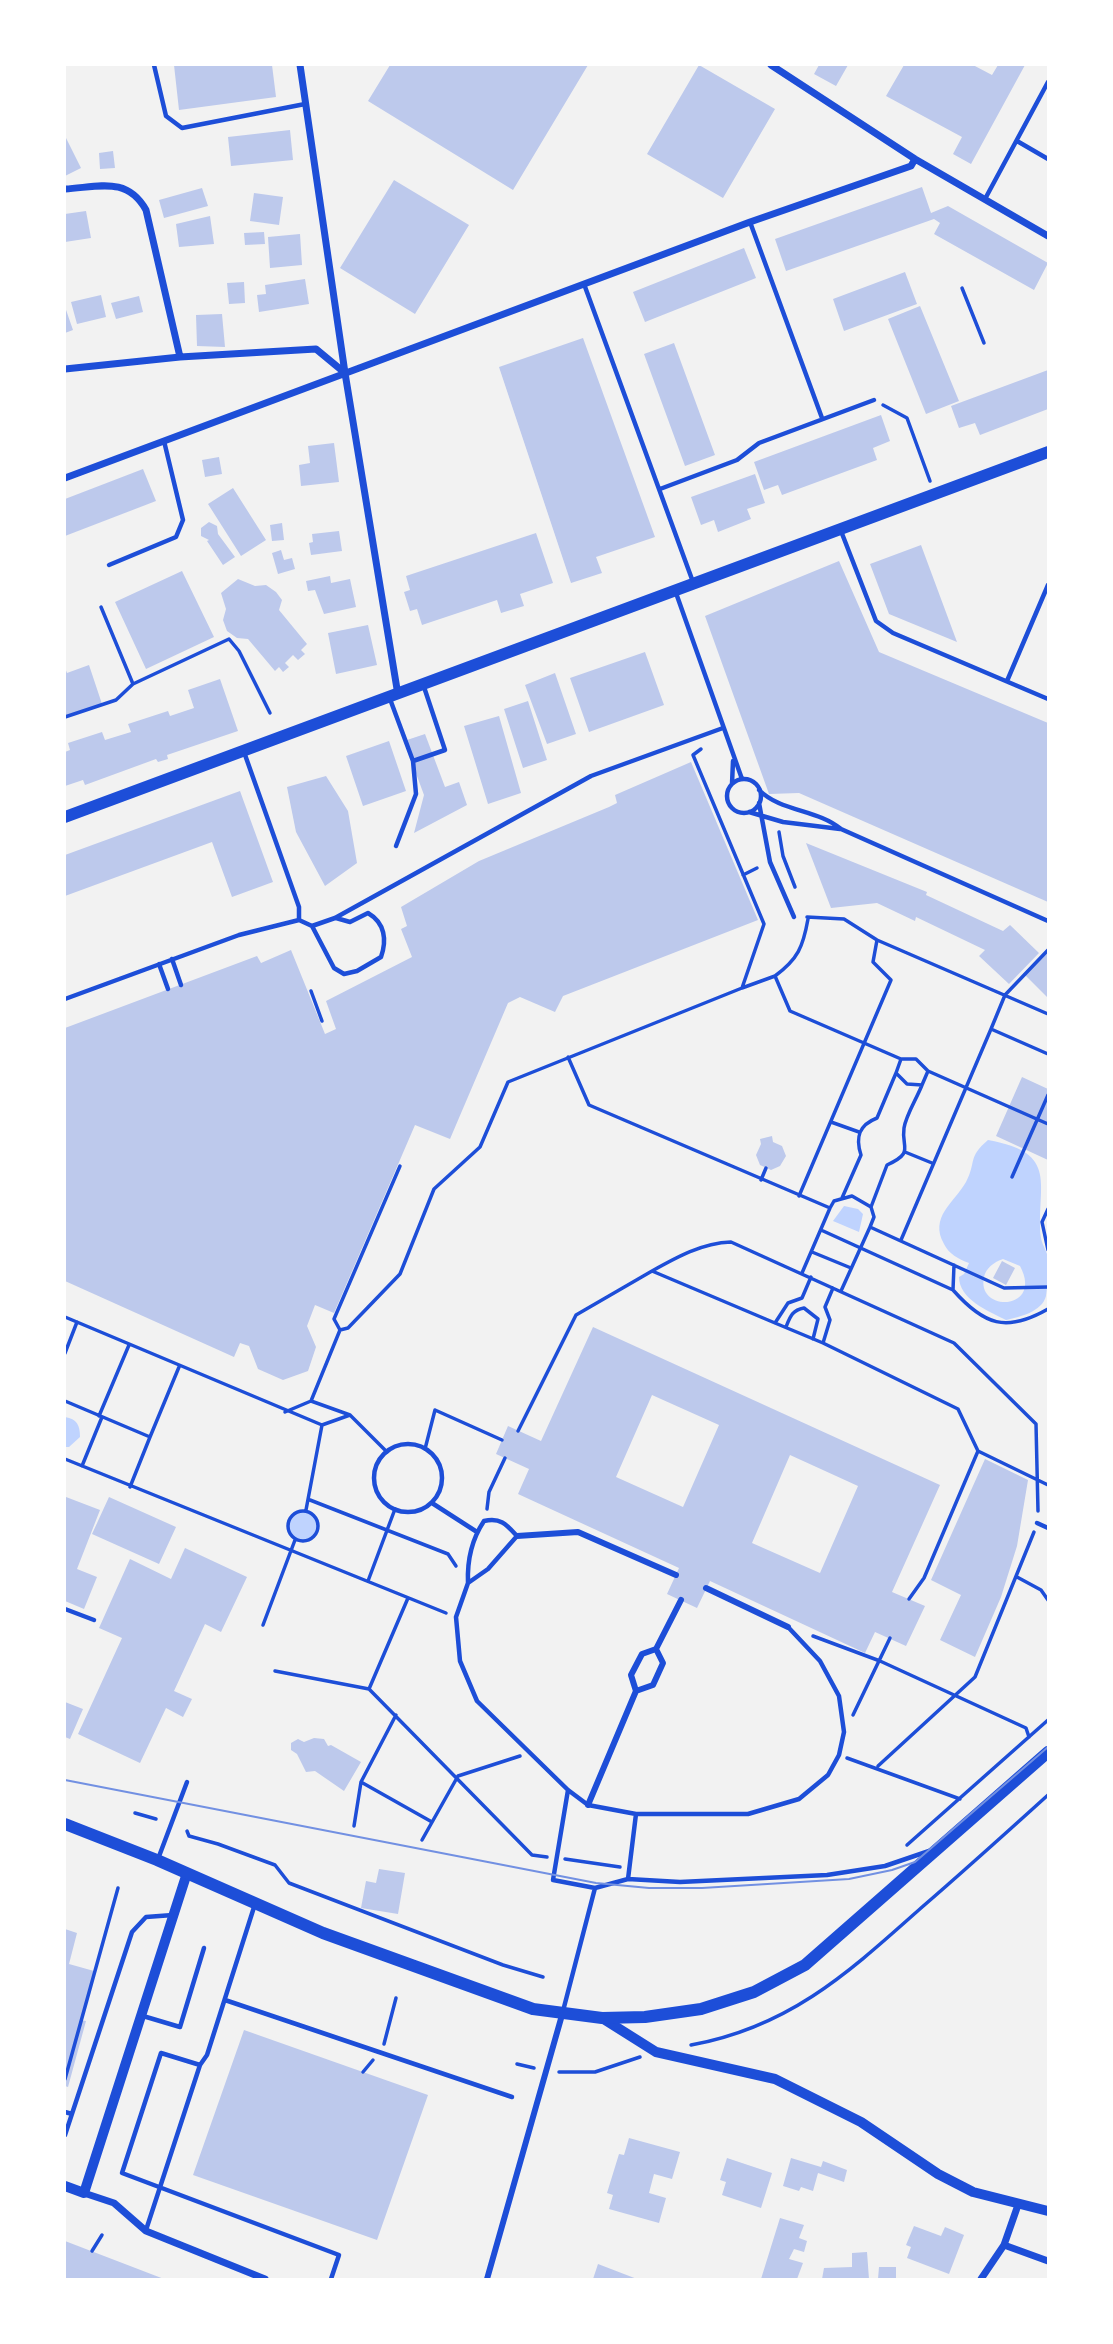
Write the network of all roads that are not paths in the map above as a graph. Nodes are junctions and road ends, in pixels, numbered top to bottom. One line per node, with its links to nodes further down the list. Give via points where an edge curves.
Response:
1 (154, 65): 5 (lane, via 166,116 182,128)
2 (300, 65): 5 (street)
3 (771, 65): 7 (street)
4 (1048, 82): 6 (lane)
5 (306, 103): 16 (street)
6 (1017, 141): 8 (lane); 10 (lane)
7 (915, 159): 10 (street); 11 (street, via 911,166)
8 (1048, 159)
9 (65, 190): 14 (street, via 120,186 137,193 146,210)
10 (985, 199): 12 (street)
11 (750, 222): 13 (street); 18 (lane)
12 (1048, 236)
13 (584, 284): 16 (street); 22 (lane)
14 (180, 357): 15 (street); 16 (street, via 316,349)
15 (65, 369)
16 (345, 373): 19 (street); 30 (street)
17 (874, 400): 18 (lane)
18 (822, 418): 22 (lane, via 759,443 737,460)
19 (164, 440): 21 (street); 24 (lane, via 183,520 176,537)
20 (1048, 452): 23 (main road)
21 (65, 478)
22 (660, 489): 26 (lane)
23 (841, 531): 26 (main road); 28 (lane, via 876,621 893,633)
24 (109, 565)
25 (1048, 585): 28 (lane)
26 (695, 586): 27 (main road)
27 (676, 593): 29 (main road); 32 (lane)
28 (1007, 681): 31 (lane)
29 (424, 686): 30 (main road); 35 (lane, via 444,750)
30 (394, 697): 33 (main road); 35 (lane)
31 (1048, 699)
32 (723, 728): 34 (lane); 46 (lane, via 591,776)
33 (244, 751): 42 (main road); 47 (lane, via 299,907)
34 (733, 757): 36 (lane); 37 (lane)
35 (413, 761): 44 (lane, via 416,794)
36 (742, 779): 37 (lane); 38 (lane)
37 (732, 784): 40 (lane, via 727,793 729,804)
38 (759, 790): 39 (lane); 43 (lane, via 770,800 831,820)
39 (759, 803): 40 (lane); 41 (lane)
40 (748, 812): 41 (lane)
41 (761, 815): 43 (lane, via 809,827); 45 (lane, via 770,862)
42 (65, 817)
43 (841, 829): 48 (lane)
44 (396, 846)
45 (794, 917)
46 (335, 918): 49 (lane); 49 (lane, via 350,922 368,913 376,918 385,944 381,957 344,974 334,968)
47 (299, 920): 49 (lane); 50 (lane)
48 (1048, 921)
49 (312, 926)
50 (172, 959): 51 (lane); 52 (lane)
51 (159, 964): 53 (lane); 54 (lane)
52 (181, 985)
53 (168, 989)
54 (65, 999)
55 (432, 1503): 55 (lane, via 442,1473 432,1455 405,1444 387,1452 374,1480 382,1500 395,1509 418,1511); 58 (lane)
56 (1037, 1523): 57 (lane)
57 (1048, 1528)
58 (477, 1532): 59 (lane, via 494,1518); 61 (lane, via 467,1564)
59 (517, 1536): 60 (street, via 578,1532); 61 (lane, via 488,1569)
60 (676, 1575)
61 (468, 1583): 71 (lane, via 456,1617 460,1661 477,1701)
62 (706, 1588): 66 (street)
63 (681, 1600): 67 (street)
64 (65, 1609): 65 (lane)
65 (94, 1620)
66 (788, 1627): 73 (lane, via 820,1661 839,1696 844,1732 828,1775 799,1799 748,1814)
67 (656, 1649): 68 (street, via 642,1654 631,1675); 68 (street, via 663,1663 653,1685)
68 (636, 1691): 72 (street)
69 (1048, 1752): 75 (main road)
70 (187, 1782): 76 (lane)
71 (568, 1790): 72 (lane); 79 (lane, via 554,1880)
72 (588, 1805): 73 (lane)
73 (636, 1814): 78 (lane)
74 (65, 1824): 76 (main road)
75 (944, 1845): 78 (lane, via 855,1872 680,1882); 86 (main road, via 806,1965 754,1992 701,2009)
76 (157, 1860): 77 (main road)
77 (187, 1872): 80 (main road); 81 (street)
78 (628, 1879): 79 (lane)
79 (595, 1888): 84 (lane)
80 (255, 1903): 83 (lane); 84 (main road, via 468,1988)
81 (174, 1915): 85 (street); 90 (lane, via 146,1917 132,1932)
82 (204, 1948): 85 (lane, via 180,2028)
83 (225, 2000): 87 (lane); 88 (lane)
84 (562, 2015): 86 (main road); 102 (street)
85 (142, 2016): 94 (street)
86 (602, 2018): 95 (street, via 656,2052 775,2079 861,2122 938,2174 973,2192)
87 (200, 2065): 93 (lane); 93 (lane, via 161,2053 122,2174)
88 (512, 2097)
89 (65, 2112): 90 (lane)
90 (72, 2114): 91 (lane)
91 (65, 2136)
92 (65, 2186): 94 (street)
93 (161, 2187): 97 (lane); 101 (lane, via 339,2255)
94 (84, 2193): 97 (street, via 114,2203)
95 (1018, 2205): 96 (street); 98 (street)
96 (1048, 2211)
97 (145, 2231): 100 (street)
98 (1004, 2245): 99 (street); 103 (street)
99 (1048, 2261)
100 (264, 2279)
101 (331, 2279)
102 (487, 2279)
103 (981, 2279)

